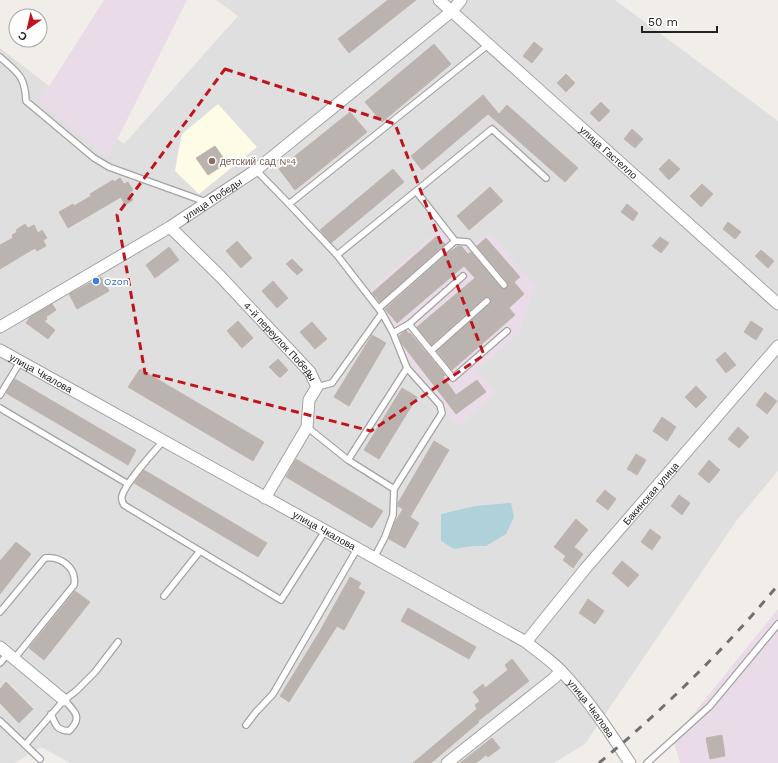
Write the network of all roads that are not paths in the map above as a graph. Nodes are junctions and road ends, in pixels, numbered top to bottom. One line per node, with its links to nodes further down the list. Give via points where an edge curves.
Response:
1 (439, 0): 3 (street, улица Гастелло)
2 (461, 0): 3 (street, улица Победы)
3 (452, 11): 4 (street, улица Гастелло); 6 (street, улица Победы)
4 (489, 43): 10 (lane); 17 (street, улица Гастелло)
5 (0, 57): 9 (lane, via 19,74 25,86 26,101 94,158 109,167)
6 (256, 170): 9 (street, улица Победы); 10 (lane)
7 (546, 178): 8 (lane, via 492,129)
8 (416, 191): 12 (lane); 13 (lane)
9 (206, 202): 11 (street, улица Победы)
10 (289, 204): 13 (lane)
11 (170, 227): 20 (street, улица Победы); 28 (street, 4-й переулок Победы, via 310,372)
12 (455, 240): 15 (lane, via 468,242); 18 (lane)
13 (337, 255): 18 (lane)
14 (463, 276): 19 (lane)
15 (504, 285)
16 (487, 302): 25 (lane)
17 (778, 304)
18 (380, 310): 22 (lane); 28 (lane, via 332,383)
19 (409, 324): 22 (lane); 25 (lane)
20 (0, 327)
21 (507, 331): 25 (lane, via 453,378)
22 (393, 333): 27 (lane)
23 (778, 346): 45 (street, Бакинская улица, via 585,569)
24 (0, 350): 26 (street, улица Чкалова)
25 (431, 351)
26 (20, 362): 29 (lane); 32 (street, улица Чкалова)
27 (407, 368): 33 (lane); 35 (lane, via 440,405 442,413)
28 (317, 387): 31 (street, 4-й переулок Победы, via 309,400)
29 (0, 396)
30 (0, 408): 34 (lane)
31 (307, 427): 33 (lane); 36 (street, 4-й переулок Победы)
32 (163, 441): 34 (lane); 36 (street, улица Чкалова)
33 (348, 460): 35 (lane)
34 (128, 484): 39 (lane, via 121,500 124,505)
35 (394, 490): 40 (lane, via 393,515)
36 (265, 498): 37 (street, улица Чкалова)
37 (325, 531): 38 (street, улица Чкалова); 39 (lane, via 281,600)
38 (357, 549): 40 (street, улица Чкалова); 52 (lane, via 273,694)
39 (200, 551): 41 (lane)
40 (374, 558): 45 (street, улица Чкалова)
41 (164, 596)
42 (0, 612): 46 (lane, via 45,558 54,557 72,570 74,585)
43 (778, 624): 57 (lane, via 710,706)
44 (118, 642): 49 (lane, via 95,672)
45 (526, 642): 48 (street, улица Чкалова)
46 (7, 653): 47 (lane); 49 (street)
47 (0, 663)
48 (561, 671): 55 (street); 56 (street, улица Чкалова, via 590,705)
49 (64, 700): 50 (lane); 50 (lane, via 76,712 77,720 74,726 69,731 61,730)
50 (51, 714): 53 (lane)
51 (0, 721): 53 (lane)
52 (246, 725)
53 (25, 745): 54 (lane)
54 (40, 759)
55 (447, 763)
56 (630, 763)
57 (646, 763)

